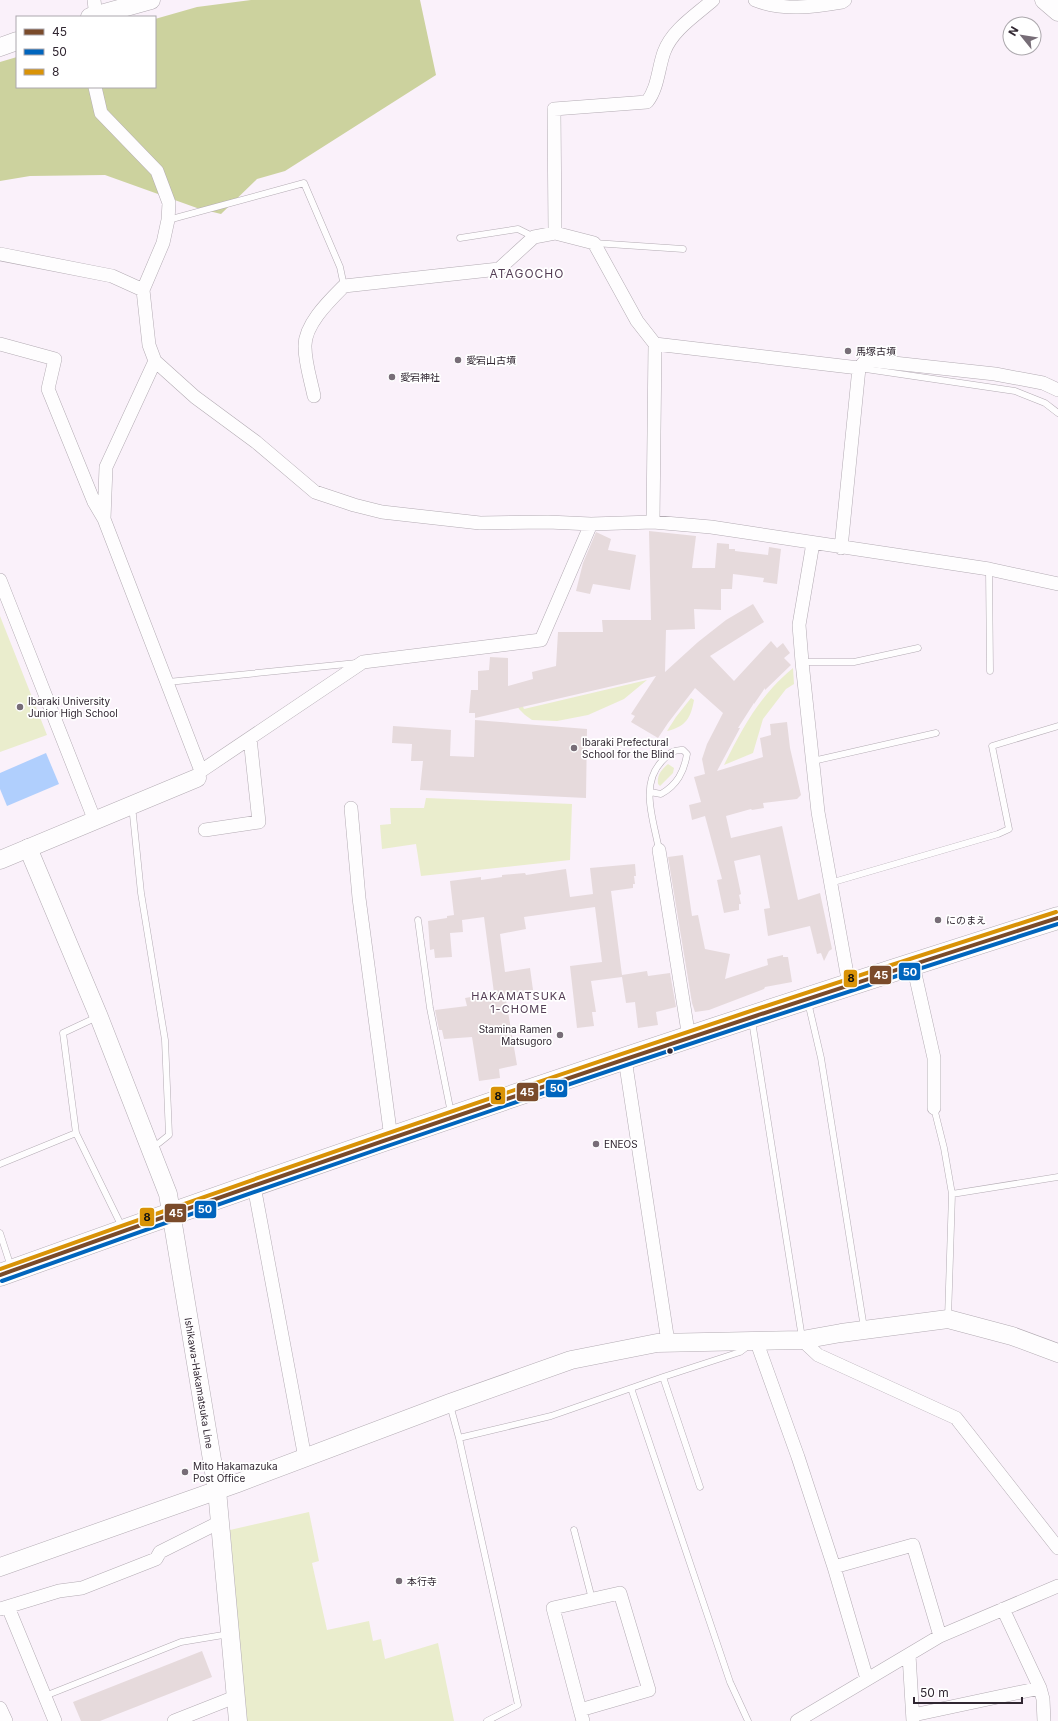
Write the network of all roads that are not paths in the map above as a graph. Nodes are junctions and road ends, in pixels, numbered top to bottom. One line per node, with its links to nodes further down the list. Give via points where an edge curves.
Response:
1 (151, 0): 6 (street)
2 (713, 0): 12 (street, via 675,33 664,51 653,94 647,102 554,109)
3 (754, 0): 4 (street, via 769,5 806,8)
4 (845, 0)
5 (1044, 0): 7 (street)
6 (94, 12)
7 (1058, 12)
8 (16, 41): 9 (street)
9 (0, 47)
10 (95, 88): 11 (street, via 101,113 157,171 169,203)
11 (168, 220): 18 (lane, via 304,183 340,267); 19 (street, via 163,243)
12 (555, 233): 13 (street); 15 (street)
13 (534, 237): 14 (lane, via 518,229); 18 (street, via 499,269)
14 (460, 238)
15 (594, 243): 16 (lane); 21 (street, via 637,321)
16 (683, 249)
17 (0, 254): 19 (street, via 112,276)
18 (344, 286): 25 (street, via 327,303 307,332 305,347)
19 (143, 290): 22 (street, via 149,345)
20 (0, 344): 27 (street, via 55,359 48,389 94,502)
21 (655, 344): 23 (street); 28 (street)
22 (154, 361): 27 (street, via 106,467); 29 (street, via 195,397 256,442 315,492 382,512 420,517 480,523)
23 (859, 368): 24 (street, via 866,360 995,374 1043,383); 26 (lane, via 1015,391 1045,403); 31 (street)
24 (1058, 390)
25 (314, 396)
26 (1058, 412)
27 (104, 519): 39 (street)
28 (653, 522): 29 (street); 30 (street, via 711,527)
29 (591, 524): 36 (street, via 541,640)
30 (813, 543): 31 (street); 37 (street, via 799,625)
31 (841, 548): 32 (street)
32 (989, 569): 34 (street); 38 (lane)
33 (0, 580): 48 (street)
34 (1058, 584)
35 (918, 648): 37 (lane, via 854,662)
36 (363, 662): 39 (lane); 42 (street)
37 (802, 662): 43 (street)
38 (990, 671)
39 (168, 682): 44 (street)
40 (1058, 726): 53 (lane, via 992,746 1009,829)
41 (936, 733): 43 (lane)
42 (250, 738): 44 (street); 49 (street, via 258,822)
43 (813, 761): 53 (street, via 818,812)
44 (199, 775): 46 (street)
45 (650, 792): 45 (lane, via 652,777 658,766 669,753 683,750 686,762 676,783 661,794); 51 (lane)
46 (130, 806): 48 (street); 67 (lane, via 165,1040 169,1135)
47 (351, 808): 66 (street)
48 (95, 820): 50 (street)
49 (205, 830)
50 (28, 848): 52 (street); 59 (street, Ishikawa-Hakamatsuka Line)
51 (659, 850): 61 (street)
52 (0, 860)
53 (830, 883): 57 (street)
54 (1058, 918): 56 (highway)
55 (418, 920): 64 (lane, via 430,1008)
56 (913, 965): 57 (highway); 63 (street, via 934,1058)
57 (849, 985): 58 (highway)
58 (808, 999): 60 (highway); 77 (lane, via 821,1058)
59 (99, 1017): 65 (lane, via 63,1033); 67 (street, Ishikawa-Hakamatsuka Line)
60 (752, 1017): 61 (highway); 79 (lane)
61 (689, 1038): 62 (highway)
62 (625, 1059): 64 (highway); 80 (street)
63 (934, 1108): 71 (lane)
64 (452, 1117): 66 (highway)
65 (76, 1133): 68 (lane); 73 (lane)
66 (391, 1138): 70 (highway)
67 (150, 1147): 72 (street, Ishikawa-Hakamatsuka Line, via 168,1194)
68 (0, 1164)
69 (1058, 1177): 71 (lane)
70 (254, 1186): 72 (highway); 86 (street)
71 (952, 1194): 76 (lane)
72 (172, 1213): 73 (highway); 88 (street, Ishikawa-Hakamatsuka Line)
73 (124, 1230): 75 (highway)
74 (0, 1233): 75 (lane)
75 (6, 1273)
76 (948, 1319): 77 (street); 81 (street, via 1012,1336)
77 (864, 1330): 79 (street)
78 (756, 1340): 79 (street); 80 (street); 82 (lane, via 740,1352); 93 (street)
79 (802, 1340): 91 (street, via 818,1355 956,1418)
80 (668, 1342): 84 (street, via 571,1360)
81 (1058, 1353)
82 (663, 1377): 83 (lane); 87 (lane)
83 (631, 1388): 85 (lane, via 551,1416); 113 (lane, via 730,1682)
84 (450, 1403): 85 (lane); 86 (street)
85 (459, 1438): 112 (lane, via 518,1705)
86 (305, 1458): 88 (street)
87 (700, 1487)
88 (217, 1490): 89 (street, Ishikawa-Hakamatsuka Line); 92 (street)
89 (220, 1522): 96 (street, via 160,1552 156,1559 82,1588 58,1591); 98 (street, Ishikawa-Hakamatsuka Line)
90 (574, 1530): 95 (lane)
91 (1058, 1548)
92 (0, 1567)
93 (834, 1567): 99 (street, via 913,1545); 101 (street)
94 (1058, 1586): 97 (street)
95 (592, 1599): 106 (street, via 553,1608); 106 (street, via 620,1593 649,1690)
96 (4, 1608): 103 (street)
97 (1003, 1609): 99 (street); 102 (street)
98 (230, 1634): 103 (lane, via 181,1642); 104 (street, Ishikawa-Hakamatsuka Line)
99 (940, 1636): 100 (street)
100 (909, 1655): 101 (street); 107 (street)
101 (867, 1679): 114 (street)
102 (1040, 1688): 107 (street); 115 (street)
103 (45, 1696): 109 (street)
104 (235, 1696): 110 (street); 111 (street, Ishikawa-Hakamatsuka Line)
105 (0, 1708): 108 (street)
106 (581, 1715)
107 (913, 1718)
108 (6, 1721)
109 (55, 1721)
110 (174, 1721)
111 (238, 1721)
112 (487, 1721)
113 (748, 1721)
114 (796, 1721)
115 (1044, 1721)

